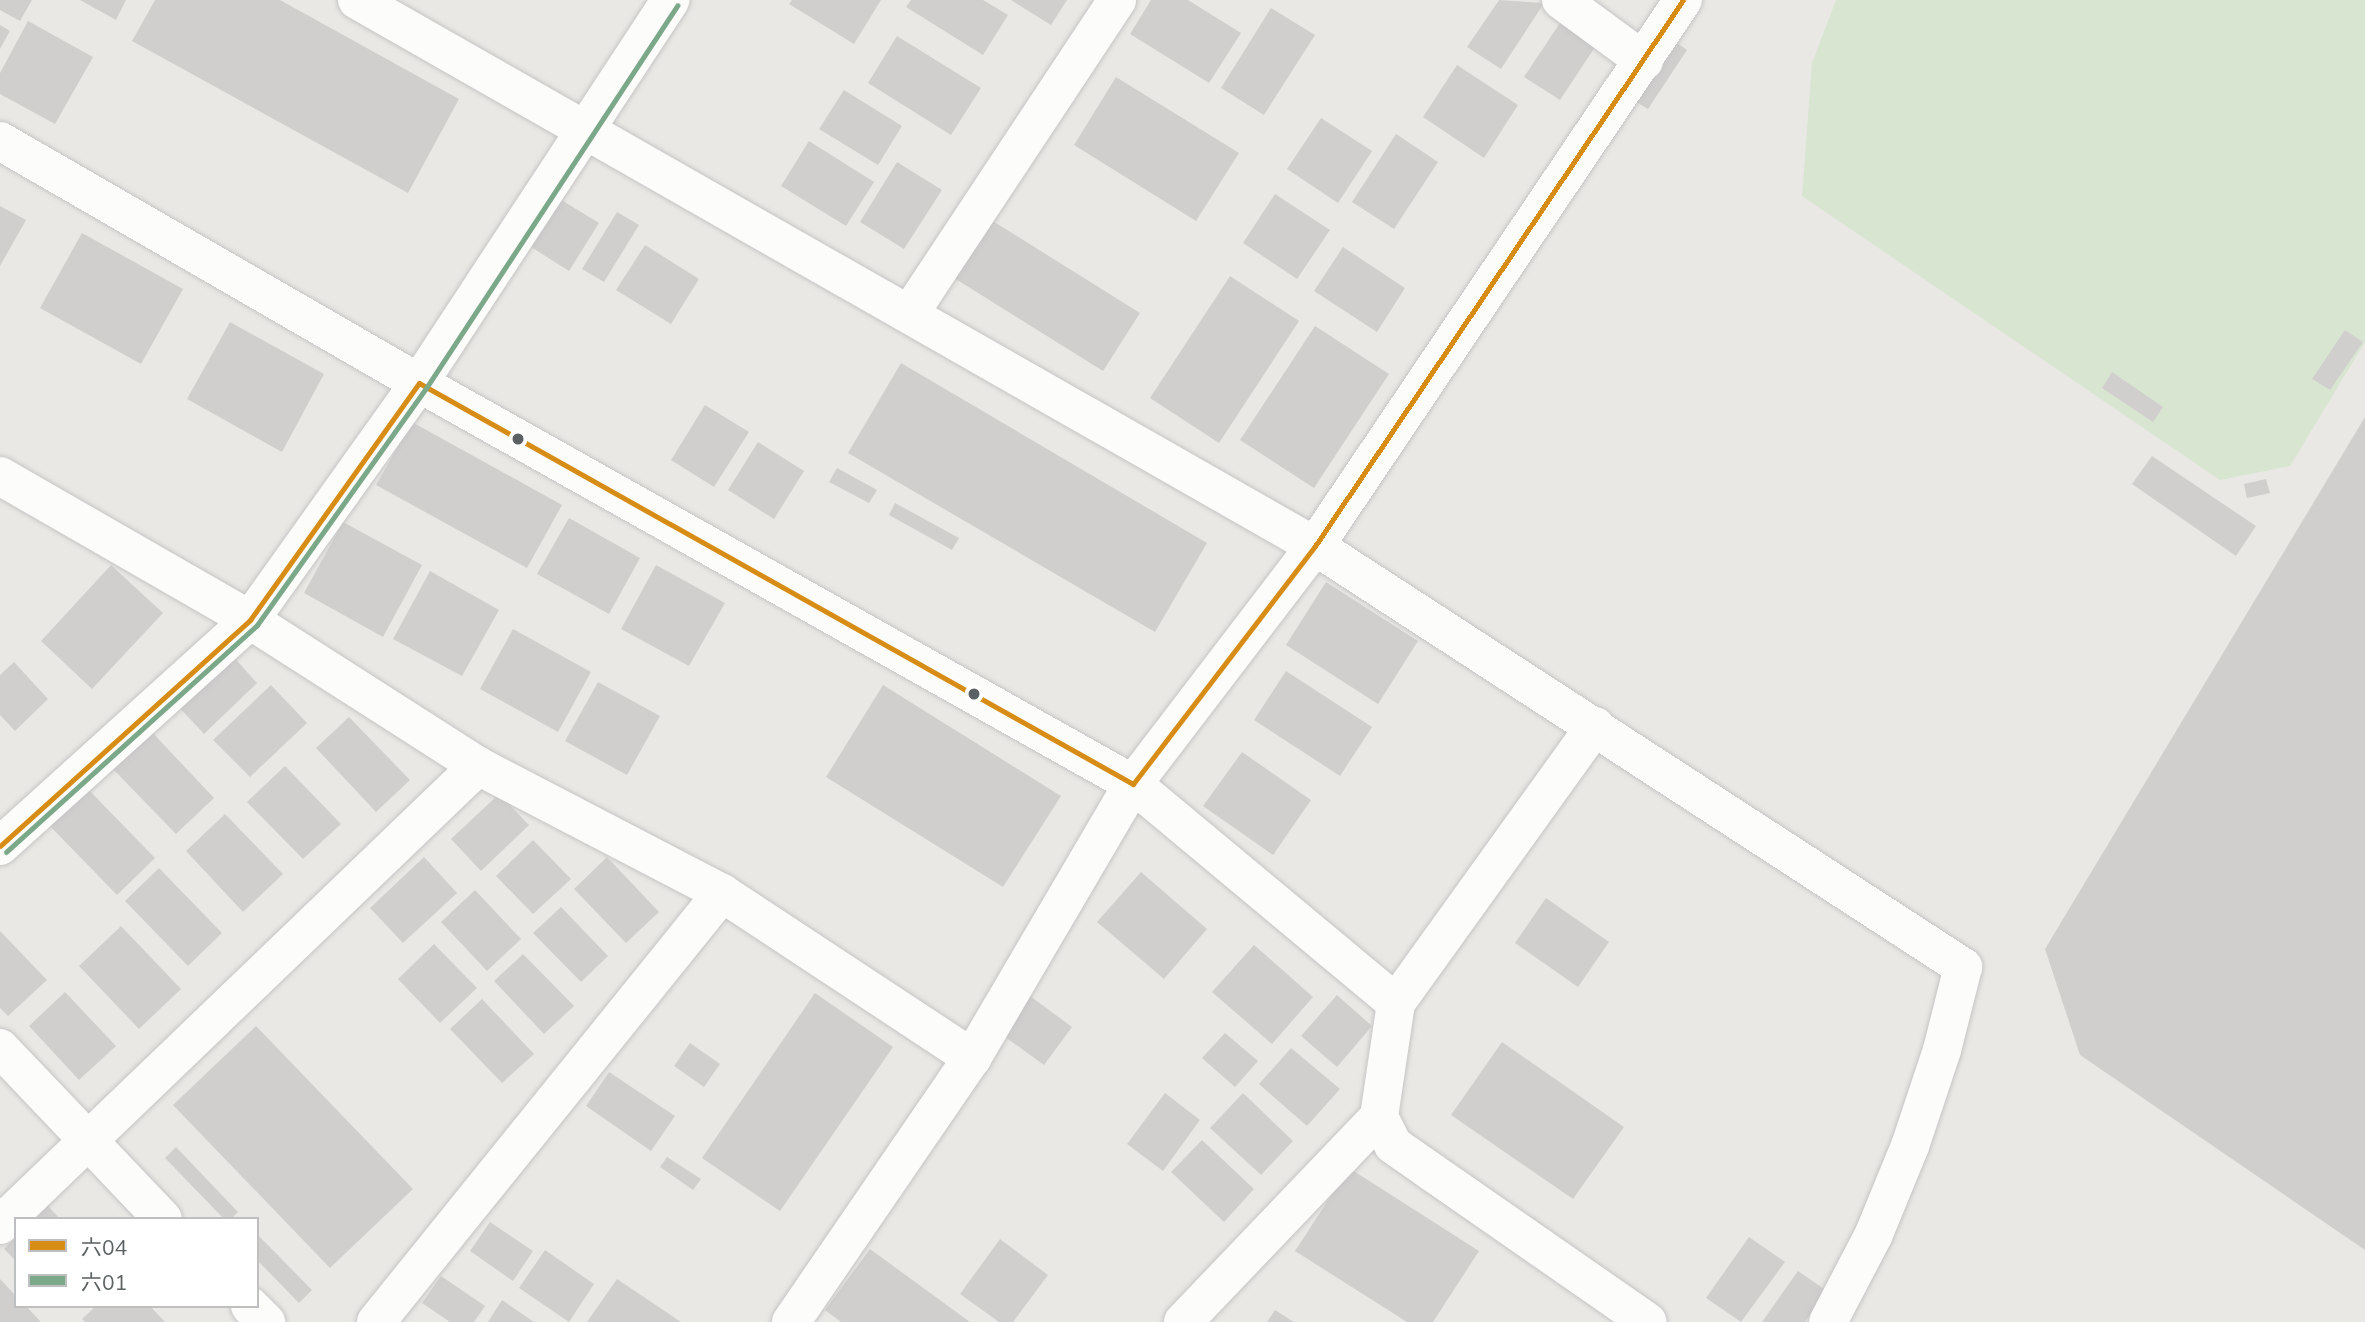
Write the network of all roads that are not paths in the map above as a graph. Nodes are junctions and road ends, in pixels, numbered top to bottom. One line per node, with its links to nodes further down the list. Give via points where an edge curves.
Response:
1 (357, 0): 7 (street)
2 (671, 0): 7 (street)
3 (1117, 0): 9 (street)
4 (1561, 0): 6 (street)
5 (1683, 0): 6 (street)
6 (1644, 61): 12 (street)
7 (584, 130): 9 (street); 10 (street)
8 (0, 141): 10 (street)
9 (910, 313): 12 (street)
10 (419, 383): 13 (street); 16 (street)
11 (0, 476): 13 (street)
12 (1315, 546): 14 (street); 16 (street)
13 (250, 620): 15 (street); 17 (street)
14 (1595, 726): 19 (street); 32 (street, via 1963,967 1910,1146 1873,1236)
15 (478, 766): 18 (street); 23 (street)
16 (1133, 784): 19 (street); 21 (street)
17 (0, 846)
18 (722, 893): 21 (street); 28 (street)
19 (1396, 1003): 22 (street)
20 (0, 1048): 23 (street)
21 (972, 1058): 29 (street)
22 (1379, 1117): 30 (street); 31 (street, via 1393,1145)
23 (86, 1142): 24 (street); 25 (street)
24 (161, 1217)
25 (0, 1226)
26 (252, 1308): 27 (street)
27 (266, 1322)
28 (376, 1322)
29 (791, 1322)
30 (1183, 1322)
31 (1648, 1322)
32 (1828, 1322)

